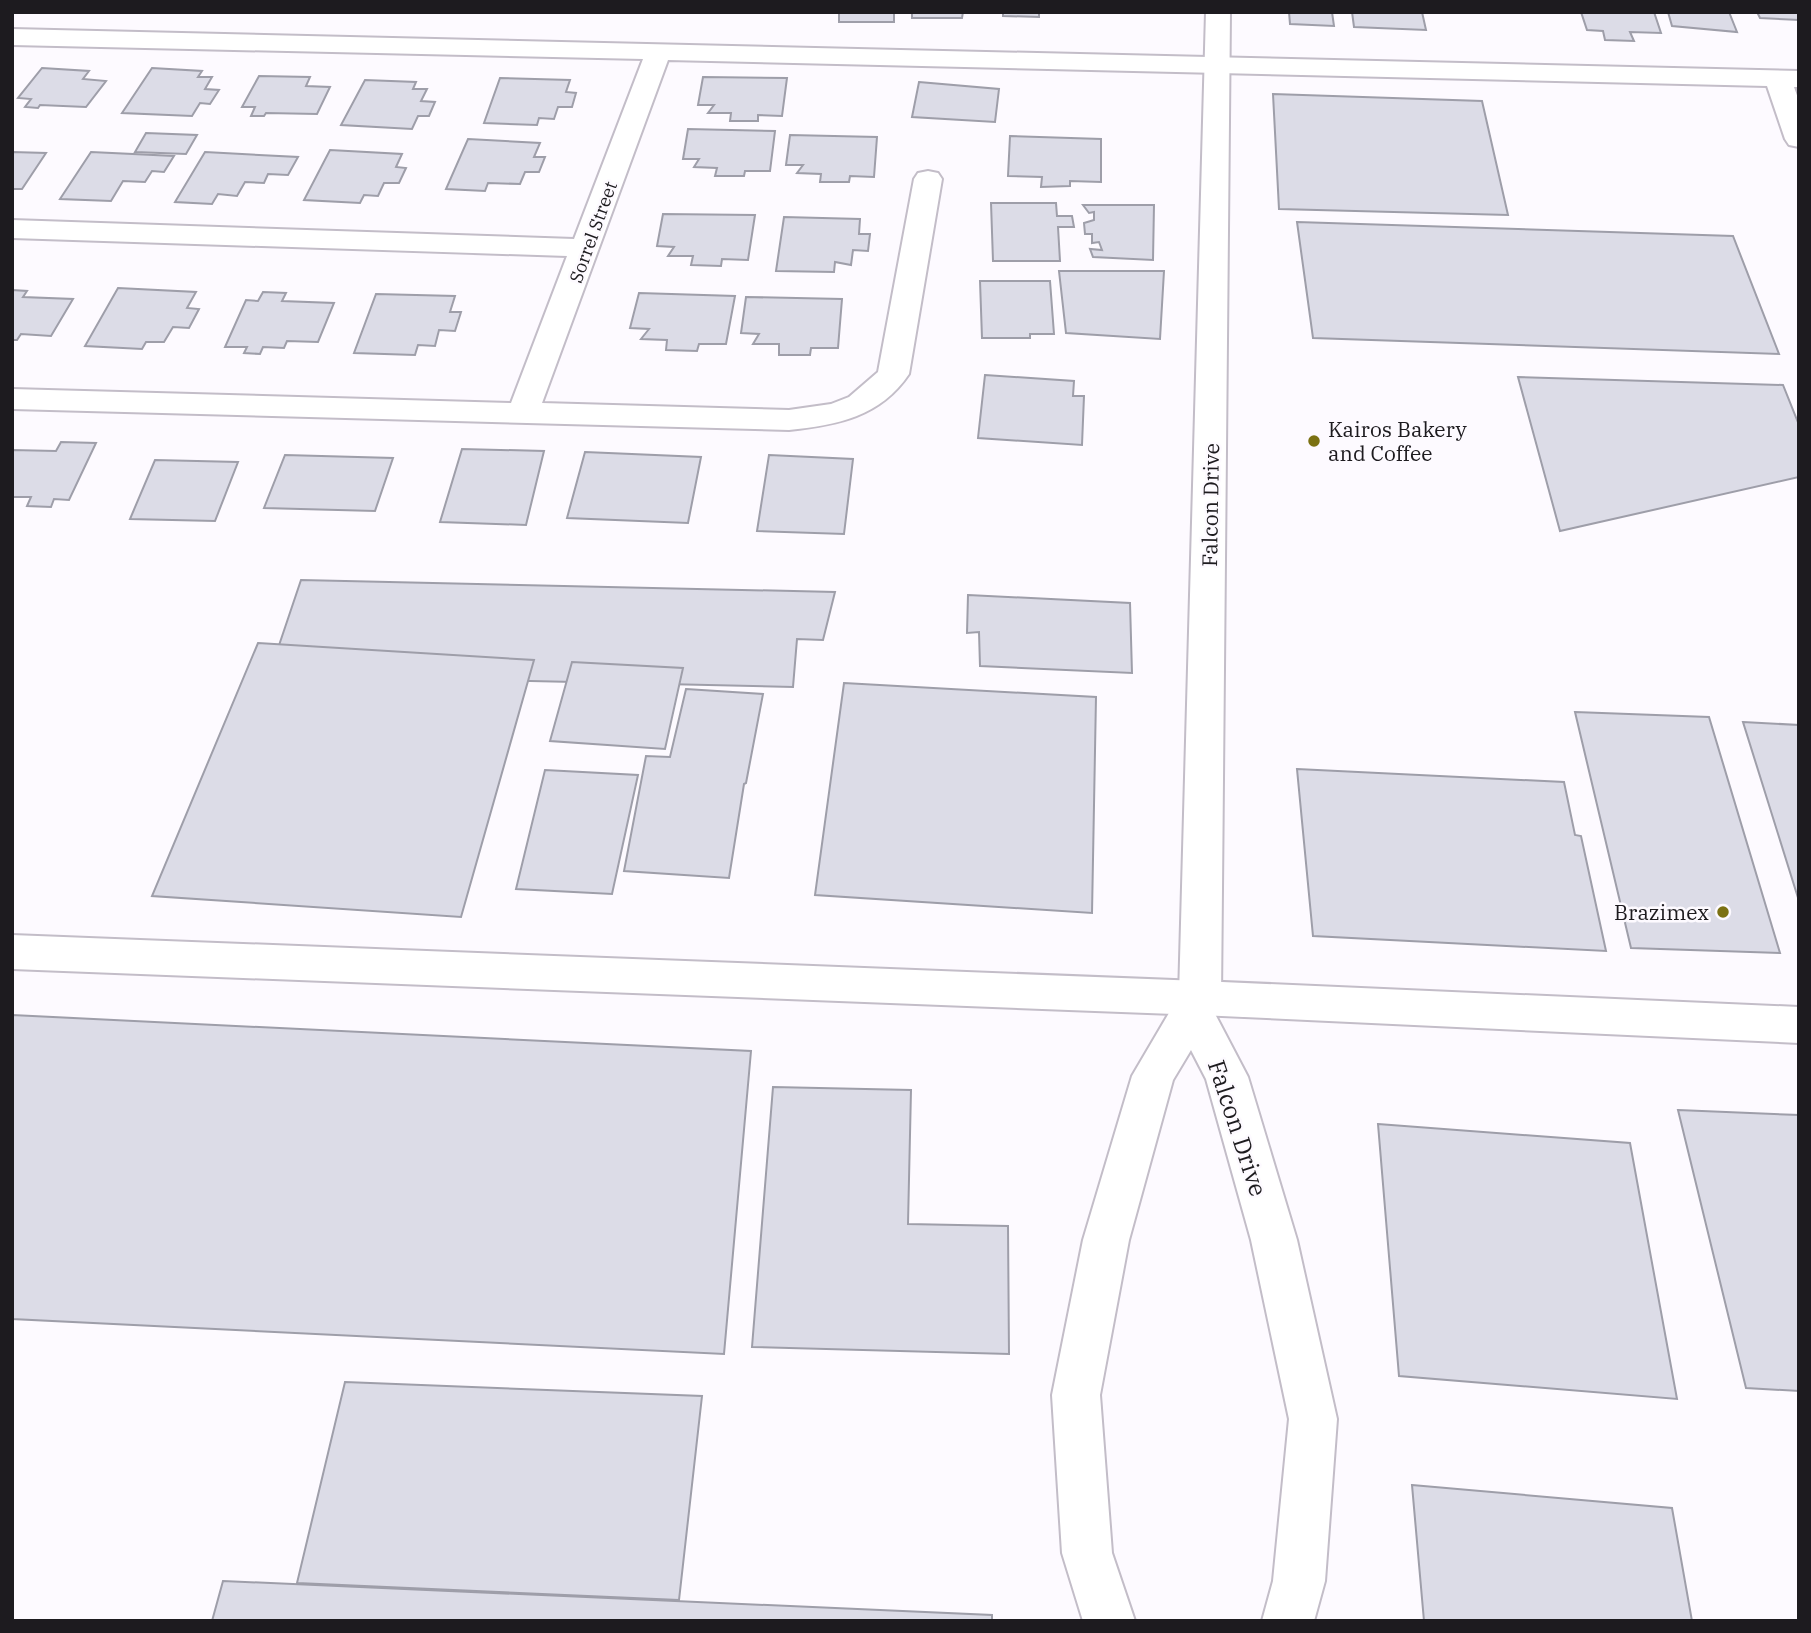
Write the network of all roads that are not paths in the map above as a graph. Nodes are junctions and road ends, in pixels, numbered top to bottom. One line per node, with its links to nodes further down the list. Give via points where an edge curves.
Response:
1 (1218, 12): 4 (street, Falcon Drive)
2 (12, 37): 3 (street)
3 (659, 51): 4 (street); 9 (street, Sorrel Street)
4 (1219, 63): 5 (street); 13 (street, Falcon Drive)
5 (1788, 79): 6 (street)
6 (1799, 139)
7 (928, 179): 11 (street, via 893,374 878,394 853,408 789,420)
8 (12, 229): 9 (street)
9 (587, 248): 11 (street, Sorrel Street)
10 (12, 399): 11 (street)
11 (523, 413)
12 (12, 952): 13 (street)
13 (1197, 1006): 14 (street); 15 (street, via 1153,1076 1105,1240 1076,1395 1087,1553); 16 (street, Falcon Drive, via 1227,1077 1275,1240 1313,1419 1299,1581)
14 (1799, 1025)
15 (1109, 1621)
16 (1288, 1621)

